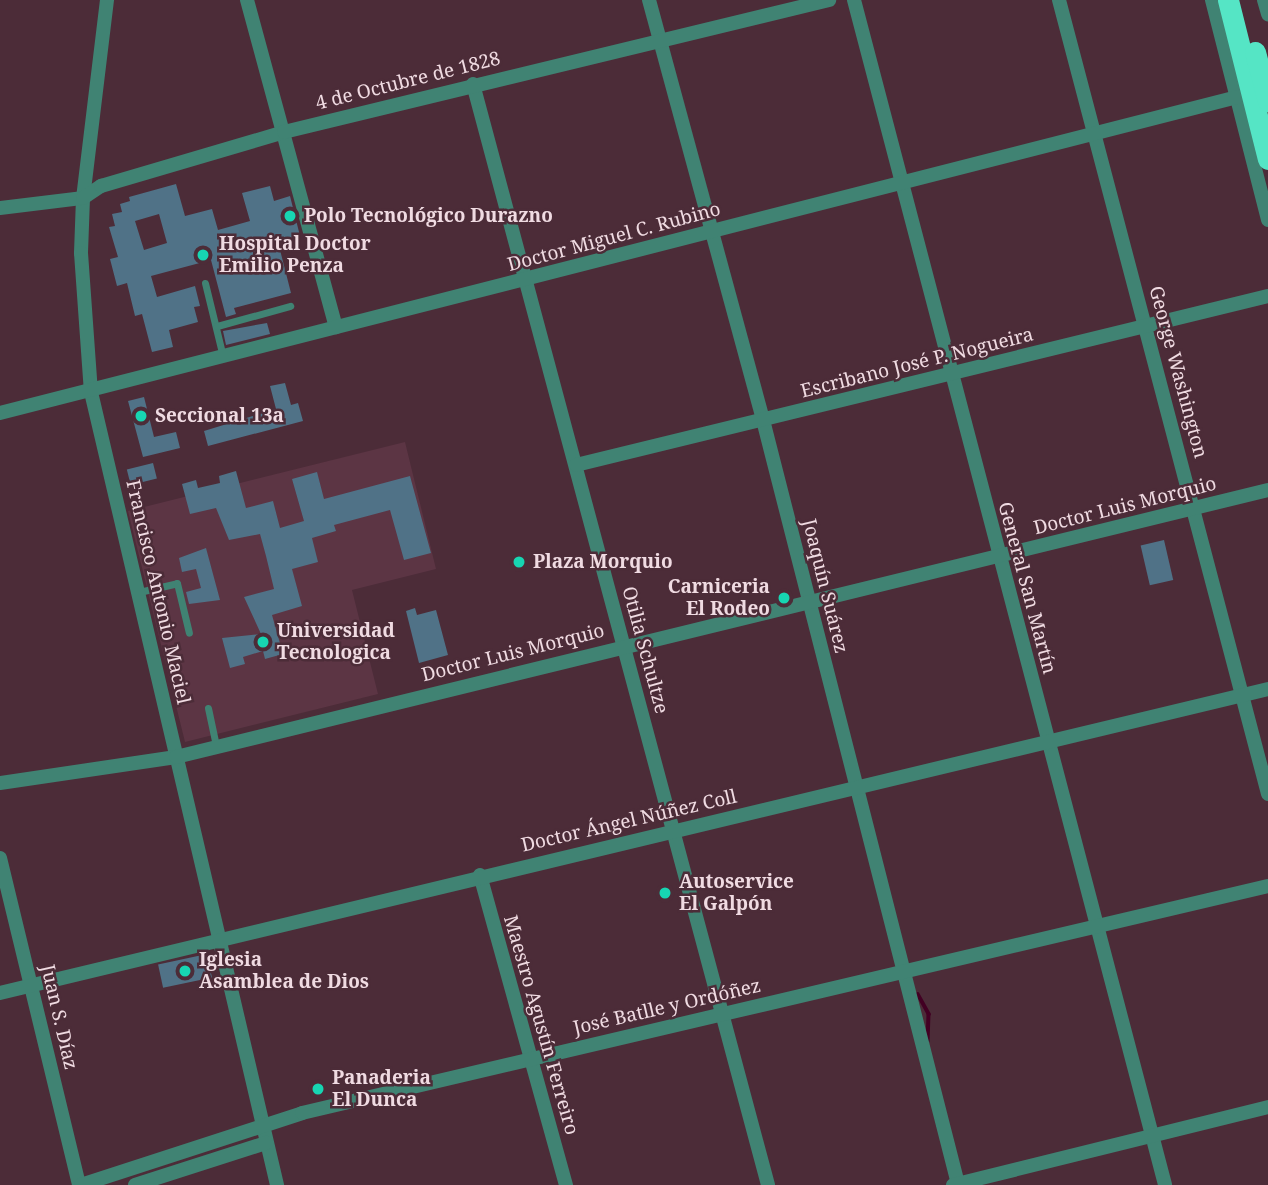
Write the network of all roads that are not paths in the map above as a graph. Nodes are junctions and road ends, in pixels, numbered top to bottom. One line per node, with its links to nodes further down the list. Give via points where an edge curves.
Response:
1 (107, 0): 20 (street, Francisco Antonio Maciel)
2 (247, 0): 16 (street)
3 (649, 0): 12 (street, Joaquín Suárez)
4 (829, 0): 12 (street, 4 de Octubre de 1828)
5 (855, 0): 19 (street, General San Martín)
6 (1059, 0): 17 (street, George Washington)
7 (1212, 0): 14 (street)
8 (1228, 0): 18 (highway)
9 (1242, 0): 15 (highway)
10 (1264, 0): 11 (street)
11 (1268, 14)
12 (659, 39): 13 (street, 4 de Octubre de 1828); 23 (street, Joaquín Suárez)
13 (473, 84): 16 (street, 4 de Octubre de 1828); 24 (street, Otilia Schultze)
14 (1237, 97): 17 (street, Doctor Miguel C. Rubino); 22 (street)
15 (1268, 101)
16 (284, 132): 20 (street, 4 de Octubre de 1828, via 101,186); 30 (street)
17 (1096, 132): 19 (street, Doctor Miguel C. Rubino); 29 (street, George Washington)
18 (1268, 159)
19 (903, 180): 23 (street, Doctor Miguel C. Rubino); 32 (street, General San Martín)
20 (83, 198): 21 (street, 4 de Octubre de 1828); 33 (street, Francisco Antonio Maciel, via 81,254)
21 (0, 208)
22 (1268, 220)
23 (709, 232): 24 (street, Doctor Miguel C. Rubino); 35 (street, Joaquín Suárez)
24 (526, 281): 30 (street, Doctor Miguel C. Rubino); 36 (street, Otilia Schultze)
25 (205, 283): 28 (lane)
26 (1268, 296): 29 (street, Escribano José P. Nogueira)
27 (290, 306): 28 (lane)
28 (217, 326): 31 (lane)
29 (1146, 326): 32 (street, Escribano José P. Nogueira); 38 (street, George Washington)
30 (336, 327): 31 (street, Doctor Miguel C. Rubino)
31 (224, 358): 33 (street, Doctor Miguel C. Rubino)
32 (951, 374): 35 (street, Escribano José P. Nogueira); 39 (street, General San Martín)
33 (91, 392): 34 (street, Doctor Miguel C. Rubino); 40 (street, Francisco Antonio Maciel)
34 (0, 413)
35 (763, 420): 36 (street, Escribano José P. Nogueira); 41 (street, Joaquín Suárez)
36 (576, 465): 43 (street, Otilia Schultze)
37 (1268, 490): 38 (street, Doctor Luis Morquio)
38 (1194, 509): 39 (street, Doctor Luis Morquio); 45 (street, George Washington)
39 (999, 557): 41 (street, Doctor Luis Morquio); 47 (street, General San Martín)
40 (139, 592): 42 (lane, via 177,583); 49 (street, Francisco Antonio Maciel)
41 (810, 603): 43 (street, Doctor Luis Morquio); 51 (street, Joaquín Suárez)
42 (189, 633)
43 (624, 646): 48 (street, Doctor Luis Morquio); 53 (street, Otilia Schultze)
44 (1268, 689): 45 (street, Doctor Ángel Núñez Coll)
45 (1243, 695): 47 (street, Doctor Ángel Núñez Coll); 52 (street, George Washington)
46 (208, 708): 48 (lane)
47 (1048, 740): 51 (street, Doctor Ángel Núñez Coll); 57 (street, General San Martín)
48 (216, 747): 49 (street, Doctor Luis Morquio)
49 (176, 757): 50 (street, Doctor Luis Morquio); 58 (street, Francisco Antonio Maciel)
50 (0, 783)
51 (857, 787): 53 (street, Doctor Ángel Núñez Coll); 59 (street, Joaquín Suárez)
52 (1268, 794)
53 (673, 831): 55 (street, Doctor Ángel Núñez Coll); 62 (street, Otilia Schultze)
54 (0, 858): 60 (street, Juan S. Díaz)
55 (480, 875): 58 (street, Doctor Ángel Núñez Coll); 63 (street, Maestro Agustín Ferreiro)
56 (1268, 886): 57 (street, José Batlle y Ordóñez)
57 (1097, 926): 59 (street, José Batlle y Ordóñez); 66 (street, General San Martín)
58 (220, 938): 60 (street, Doctor Ángel Núñez Coll); 65 (street, Francisco Antonio Maciel)
59 (905, 972): 62 (street, José Batlle y Ordóñez); 67 (street, Joaquín Suárez)
60 (32, 986): 61 (street, Doctor Ángel Núñez Coll); 68 (street, Juan S. Díaz)
61 (0, 993)
62 (720, 1014): 63 (street, José Batlle y Ordóñez); 72 (street, Otilia Schultze)
63 (529, 1058): 65 (street, José Batlle y Ordóñez, via 285,1118); 71 (street, Maestro Agustín Ferreiro)
64 (1268, 1107): 66 (street)
65 (265, 1136): 68 (street, José Batlle y Ordóñez); 69 (street, José Batlle y Ordóñez); 70 (street, Francisco Antonio Maciel)
66 (1152, 1136): 67 (street); 73 (street, General San Martín)
67 (956, 1184)
68 (80, 1185)
69 (135, 1185)
70 (277, 1185)
71 (566, 1185)
72 (768, 1185)
73 (1165, 1185)

